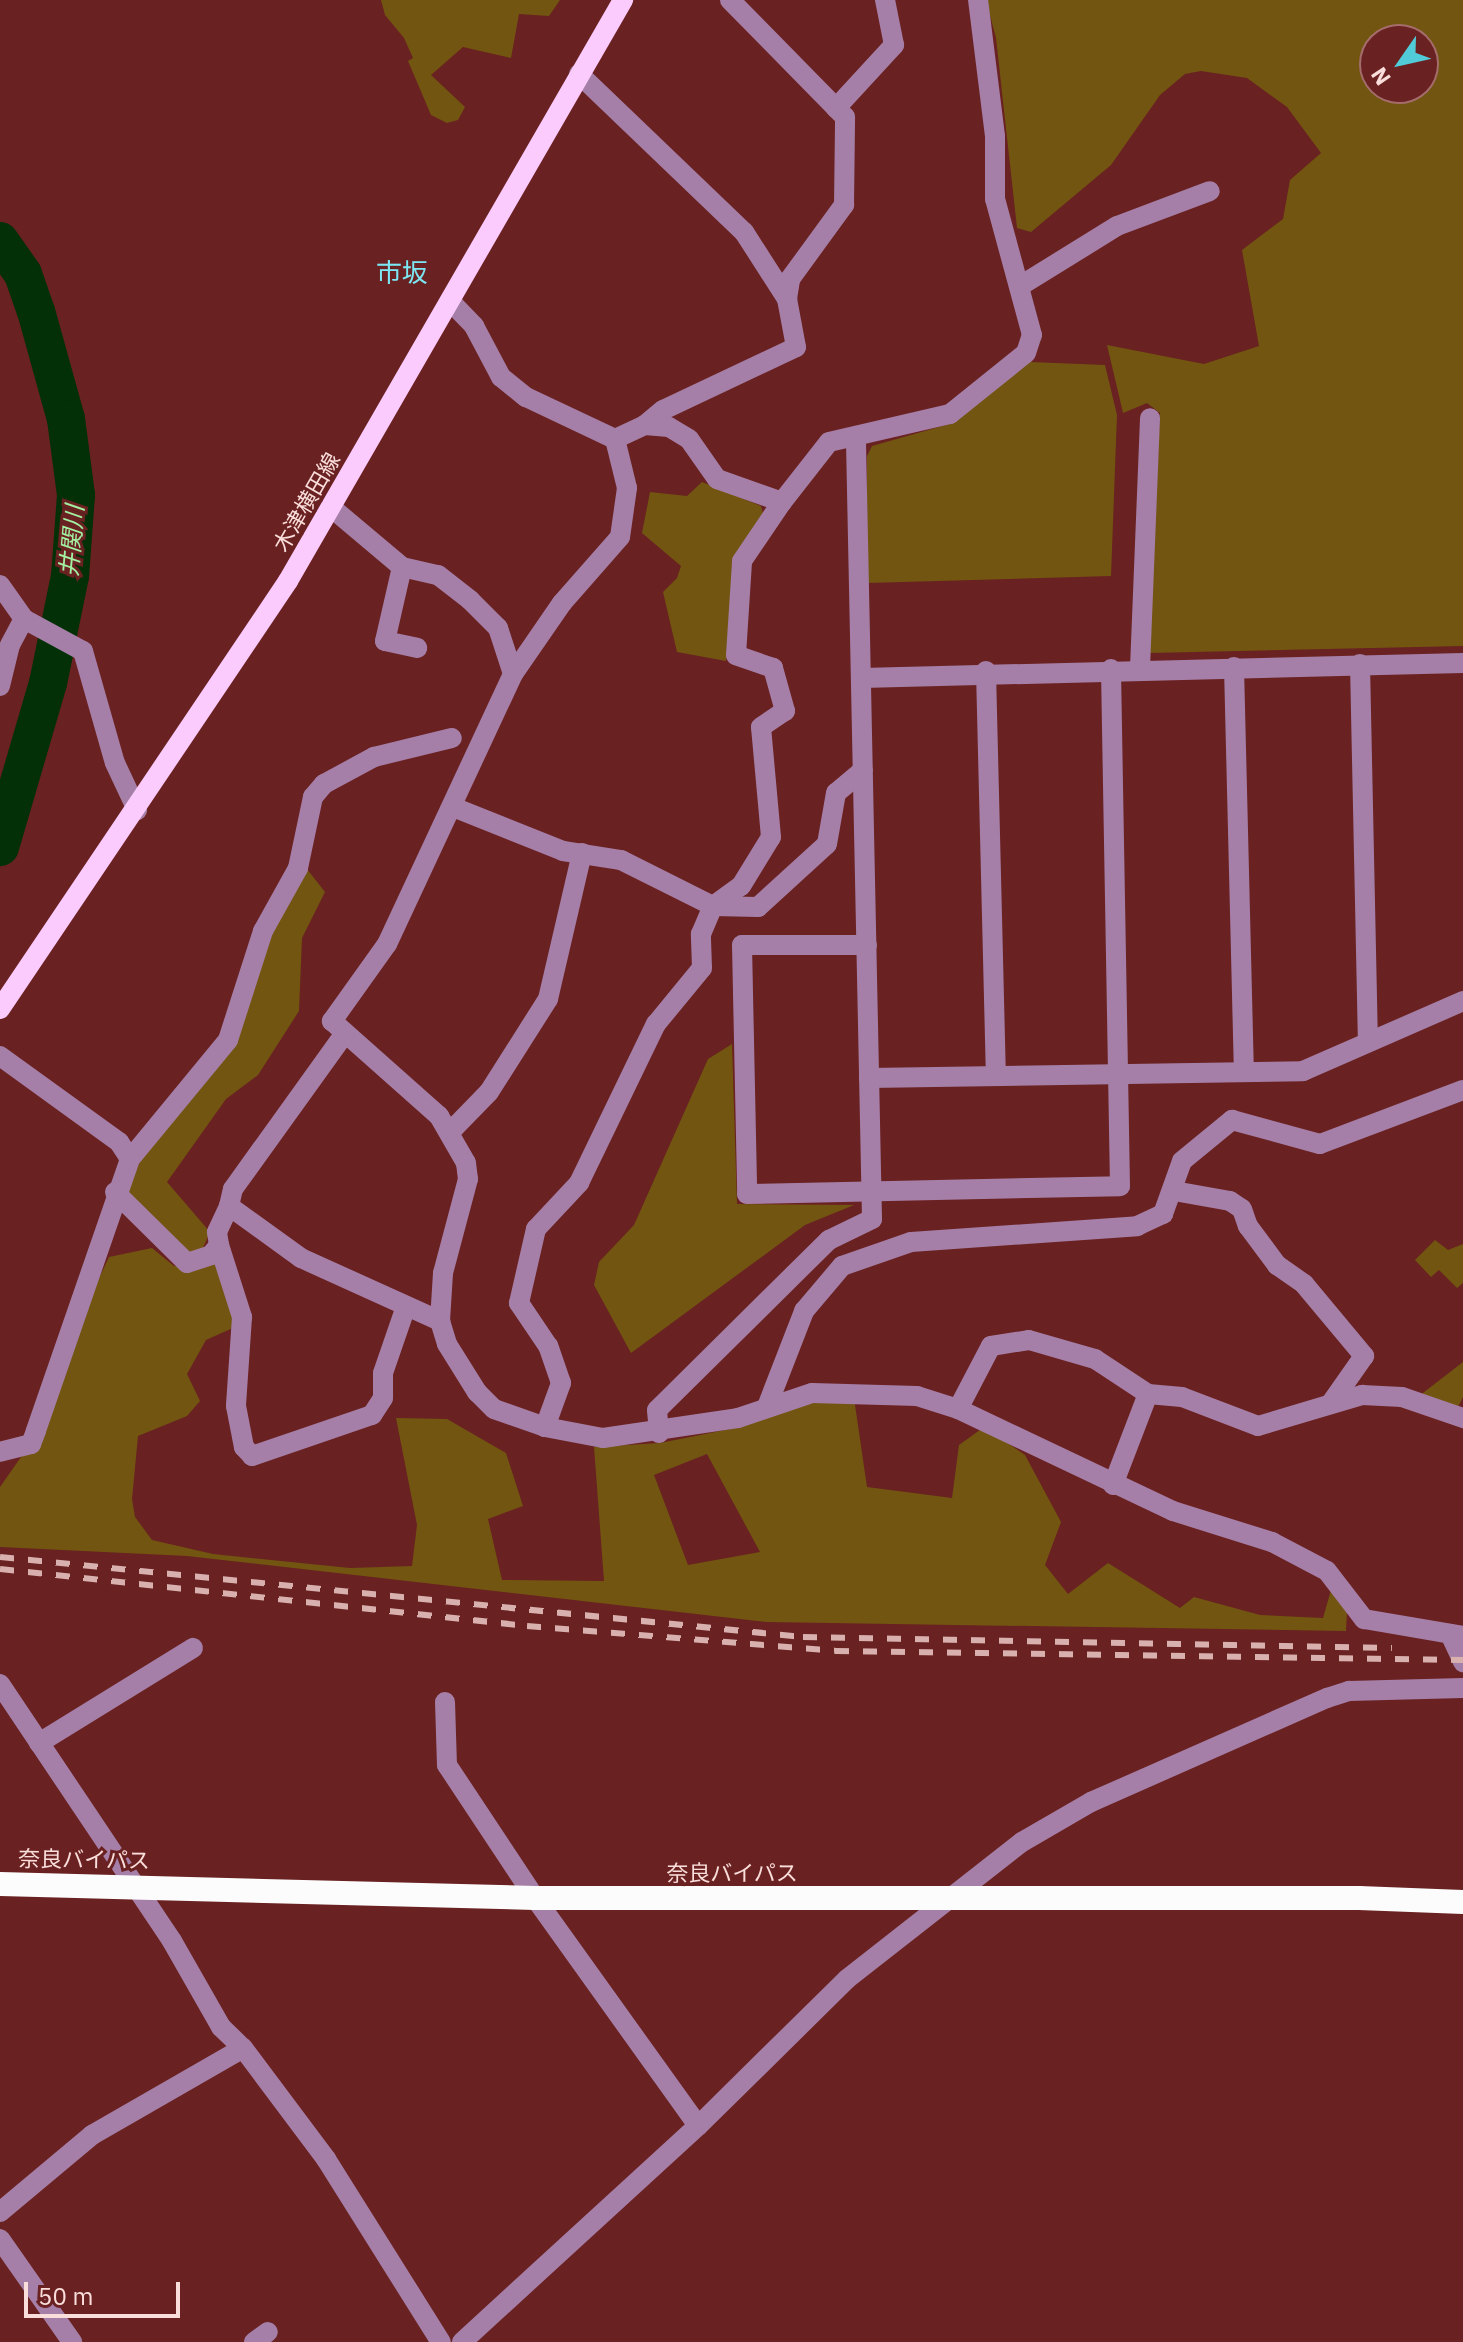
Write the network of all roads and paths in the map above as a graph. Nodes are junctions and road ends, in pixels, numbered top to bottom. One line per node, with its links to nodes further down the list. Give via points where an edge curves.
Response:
1 (623, 0): 5 (main road, 木津横田線)
2 (730, 0): 6 (street)
3 (885, 0): 6 (street, via 894,45)
4 (980, 1): 8 (street, via 995,136 995,199)
5 (579, 74): 9 (street, via 744,232); 10 (main road, 木津横田線)
6 (836, 108): 9 (street, via 845,117 844,205 790,279)
7 (1210, 191): 8 (street, via 1117,226)
8 (1020, 286): 14 (street, via 1032,335 1026,353 950,414)
9 (787, 299): 12 (street, via 796,347 663,410)
10 (450, 301): 13 (street, via 474,326 501,377 526,397); 16 (main road, 木津横田線)
11 (1150, 418): 24 (street)
12 (645, 425): 13 (street); 15 (street, via 680,432 717,479)
13 (615, 439): 27 (street, via 626,476 620,537 562,603)
14 (856, 439): 15 (street, via 829,442); 28 (street)
15 (782, 502): 35 (street, via 742,561 736,655 773,668 785,711 761,727 771,837 741,886)
16 (332, 508): 17 (street); 33 (main road, 木津横田線)
17 (402, 567): 20 (street, via 385,641); 27 (street, via 438,575 470,600 498,628)
18 (0, 585): 19 (street)
19 (31, 623): 29 (street, via 10,645); 33 (street, via 75,646 93,674 115,763)
20 (417, 648)
21 (1463, 663): 22 (street)
22 (1360, 664): 23 (street); 40 (street)
23 (1234, 667): 24 (street); 42 (street)
24 (1140, 668): 25 (street)
25 (1111, 669): 26 (street); 43 (street)
26 (986, 671): 28 (street); 44 (street)
27 (513, 674): 32 (street)
28 (862, 678): 31 (street)
29 (0, 686)
30 (452, 738): 48 (street, via 374,757 324,784 313,797 298,868 263,931 228,1040)
31 (863, 770): 35 (street, via 836,793 827,844 758,907); 36 (street)
32 (453, 807): 34 (street, via 563,851); 39 (street, via 387,944 332,1021)
33 (137, 810): 38 (main road, 木津横田線)
34 (582, 853): 35 (street, via 621,860); 47 (street, via 548,999 489,1092)
35 (713, 906): 61 (street, via 701,934 702,968 656,1024 579,1183 536,1229 519,1303 548,1346 561,1383)
36 (867, 945): 45 (street); 49 (street, via 742,945 742,960 747,1194)
37 (1463, 1001): 40 (street)
38 (0, 1009)
39 (345, 1033): 47 (street); 52 (street, via 233,1189)
40 (1368, 1042): 42 (street, via 1303,1071)
41 (0, 1056): 48 (street, via 119,1142)
42 (1244, 1072): 43 (street)
43 (1119, 1074): 44 (street); 49 (street, via 1120,1186)
44 (996, 1076): 45 (street)
45 (869, 1078): 49 (street)
46 (1463, 1090): 50 (street, via 1320,1144 1232,1120 1182,1161)
47 (451, 1131): 55 (street, via 468,1179 443,1273)
48 (130, 1159): 51 (street)
49 (871, 1191): 62 (street, via 872,1219 829,1240 657,1410)
50 (1174, 1191): 57 (street, via 1230,1201 1242,1209 1277,1265 1304,1284 1364,1356); 58 (street, via 1163,1214 1137,1226 911,1242 842,1266 804,1311)
51 (115, 1192): 53 (street, via 178,1259 197,1261); 63 (street, via 31,1444)
52 (229, 1206): 53 (street, via 217,1232); 54 (street, via 301,1258)
53 (219, 1245): 54 (street, via 242,1317 236,1406 244,1447 252,1456 372,1415 383,1398 383,1373)
54 (405, 1309): 55 (street)
55 (440, 1321): 61 (street, via 447,1344 477,1392 494,1409)
56 (1148, 1394): 57 (street, via 1182,1397 1258,1426); 59 (street, via 1095,1359 1029,1340 991,1346); 64 (street)
57 (1331, 1403): 60 (street, via 1362,1395 1402,1397)
58 (768, 1404): 59 (street, via 812,1393 879,1394 917,1396); 62 (street, via 738,1418)
59 (958, 1409): 64 (street)
60 (1463, 1418)
61 (545, 1427): 62 (street, via 581,1437)
62 (659, 1433)
63 (0, 1452)
64 (1113, 1485): 65 (street, via 1286,1549 1327,1571 1364,1619)
65 (1457, 1636): 67 (street)
66 (193, 1648): 71 (street)
67 (1463, 1662)
68 (0, 1684): 71 (street)
69 (1463, 1688): 75 (street, via 1349,1691 1327,1698 1091,1802 1022,1842)
70 (445, 1702): 74 (street, via 447,1765)
71 (39, 1743): 73 (street)
72 (0, 1884): 73 (highway, 奈良バイパス)
73 (134, 1884): 74 (highway, 奈良バイパス); 77 (street, via 221,2027)
74 (535, 1898): 75 (highway, 奈良バイパス); 78 (street)
75 (944, 1900): 76 (highway, 奈良バイパス); 78 (street, via 847,1979)
76 (1463, 1902)
77 (243, 2048): 79 (street, via 92,2135); 82 (street, via 326,2159)
78 (698, 2126): 83 (street)
79 (0, 2212)
80 (0, 2239): 81 (street)
81 (72, 2342)
82 (441, 2342)
83 (462, 2342)

